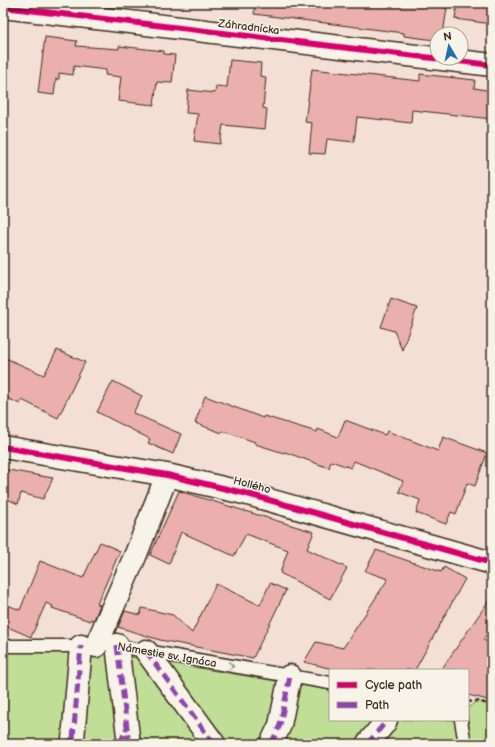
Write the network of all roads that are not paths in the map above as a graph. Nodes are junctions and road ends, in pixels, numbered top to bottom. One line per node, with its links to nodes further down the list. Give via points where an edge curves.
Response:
1 (3, 7): 2 (street, Záhradnícka)
2 (492, 66)
3 (3, 447): 4 (street, Hollého)
4 (167, 474): 5 (street, Hollého, via 244,493); 7 (street)
5 (492, 563)
6 (3, 646): 7 (lane, Námestie sv. Ignáca)
7 (98, 646): 8 (lane, Námestie sv. Ignáca); 13 (street); 14 (street)
8 (146, 651): 9 (lane, Námestie sv. Ignáca, one-way to 9); 15 (street)
9 (290, 676): 10 (lane, Námestie sv. Ignáca); 16 (street, via 280,726)
10 (329, 683)
11 (386, 721): 17 (street)
12 (461, 721): 18 (lane)
13 (125, 739)
14 (74, 742)
15 (214, 744)
16 (271, 744)
17 (367, 744)
18 (465, 744)

